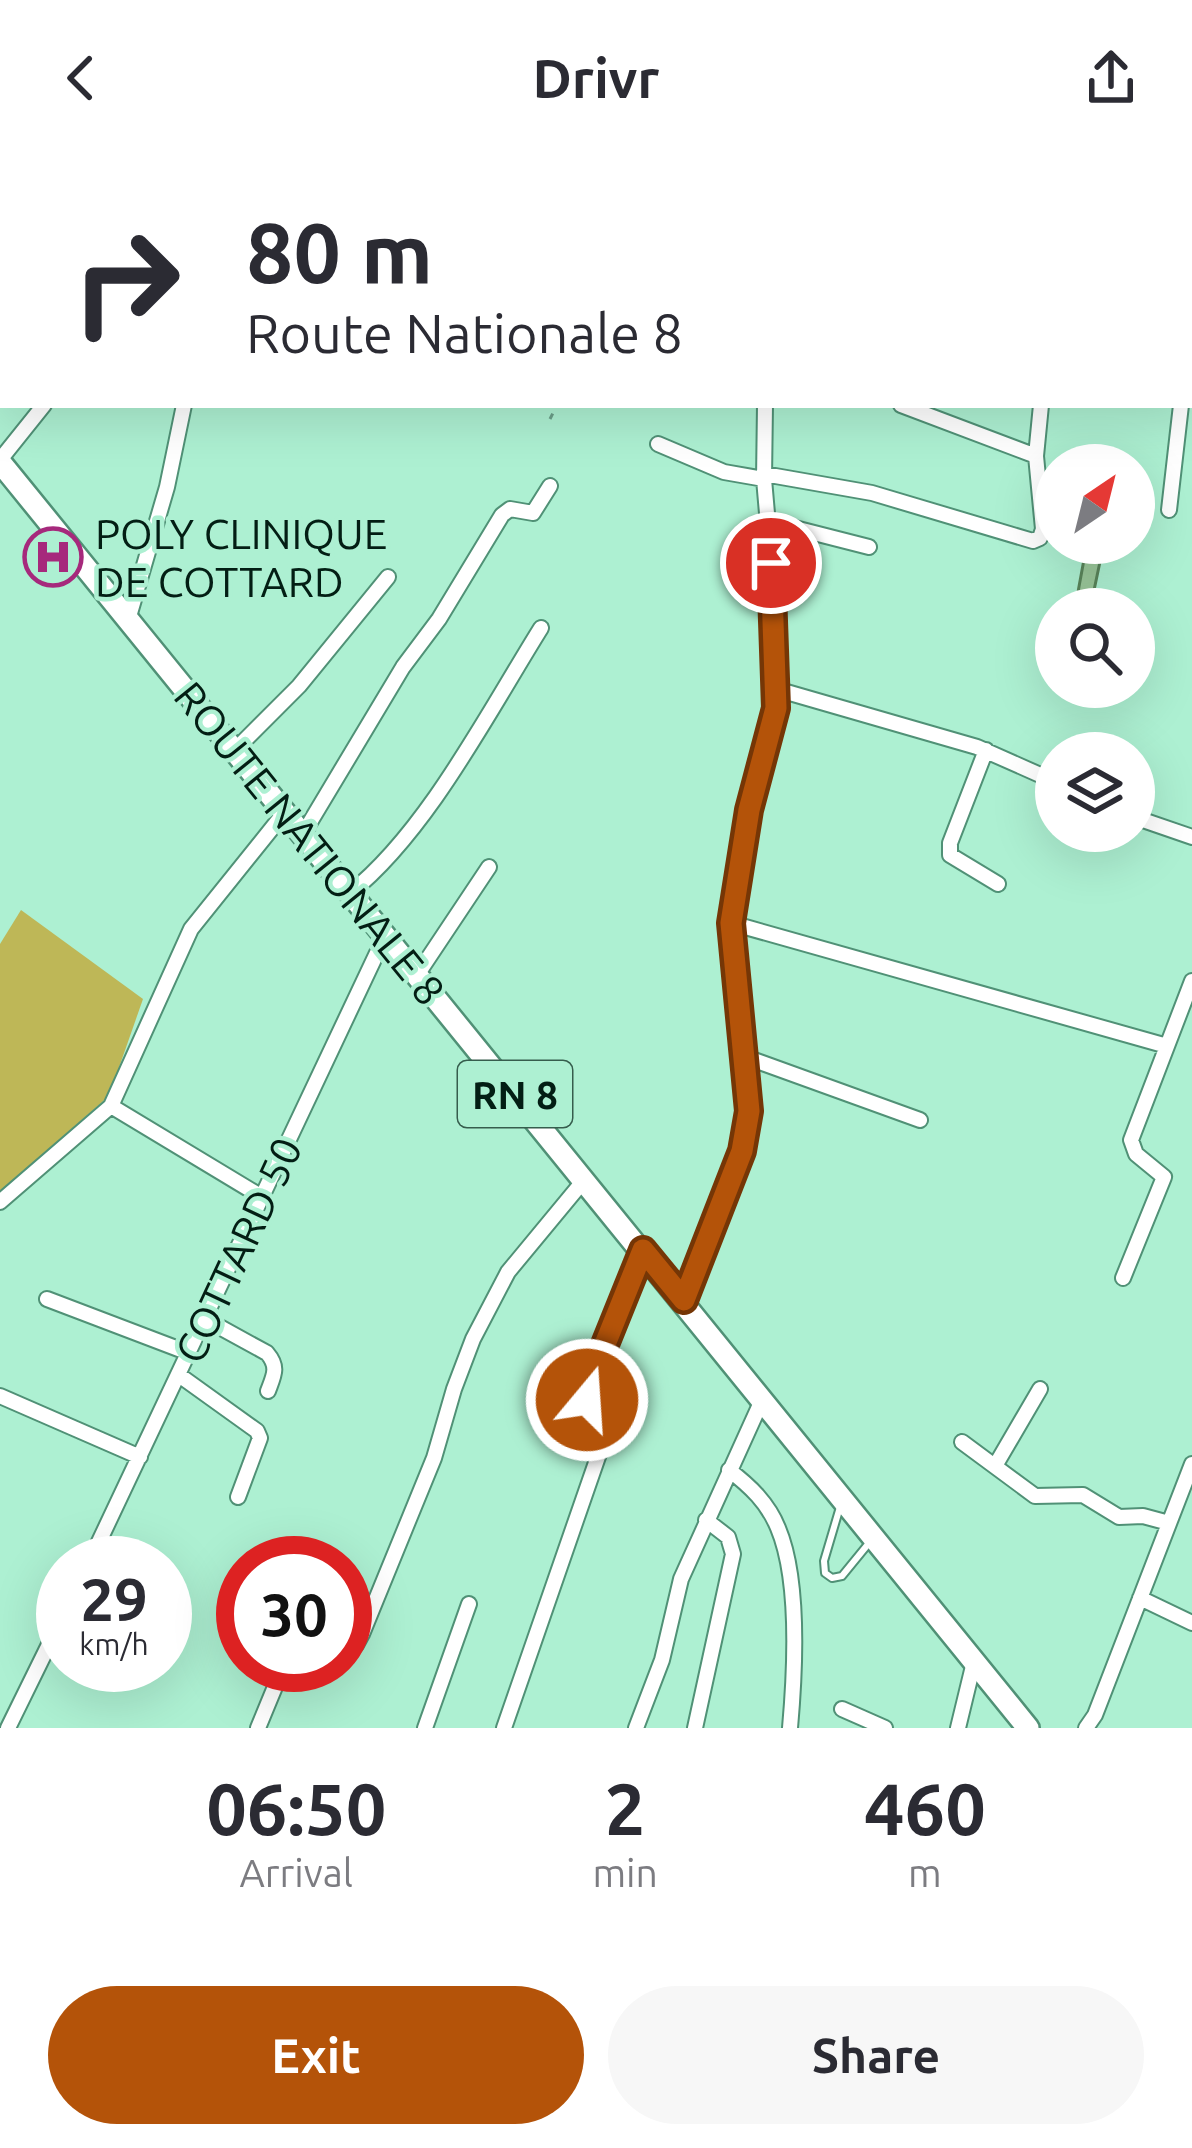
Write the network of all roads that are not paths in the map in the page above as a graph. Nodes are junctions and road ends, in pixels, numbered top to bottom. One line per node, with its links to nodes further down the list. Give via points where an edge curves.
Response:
1 (42, 408): 10 (street)
2 (183, 408): 18 (street)
3 (765, 408): 11 (street)
4 (910, 408): 9 (street)
5 (1041, 408): 8 (street)
6 (1181, 408): 13 (street)
7 (658, 444): 11 (street, via 724,472)
8 (1037, 444)
9 (1035, 456)
10 (0, 461): 18 (main road, ROUTE NATIONALE 8 / RN 8)
11 (764, 476): 14 (street); 15 (street, via 872,494)
12 (550, 486): 26 (street, via 533,513 502,515)
13 (1169, 510)
14 (767, 521): 16 (street); 20 (street)
15 (1035, 540)
16 (869, 548)
17 (388, 577): 22 (street)
18 (128, 620): 22 (main road, ROUTE NATIONALE 8 / RN 8)
19 (541, 628): 30 (street, via 430,802)
20 (776, 689): 21 (street); 31 (street)
21 (986, 750): 23 (street); 29 (street, via 950,855)
22 (235, 751): 24 (main road, ROUTE NATIONALE 8 / RN 8)
23 (1035, 772)
24 (285, 812): 26 (main road, ROUTE NATIONALE 8 / RN 8); 37 (street, via 191,928)
25 (1155, 824): 27 (street)
26 (303, 833): 30 (main road, ROUTE NATIONALE 8 / RN 8)
27 (1192, 837)
28 (489, 867): 33 (street)
29 (998, 884)
30 (350, 892): 32 (main road, ROUTE NATIONALE 8 / RN 8)
31 (731, 923): 35 (street); 36 (street)
32 (386, 936): 33 (main road, ROUTE NATIONALE 8 / RN 8); 40 (street, COTTARD 50)
33 (418, 975): 39 (main road, ROUTE NATIONALE 8 / RN 8)
34 (1192, 981): 35 (street)
35 (1167, 1046): 43 (street, via 1131,1140 1164,1177)
36 (742, 1056): 38 (street); 45 (street, via 749,1111 742,1151)
37 (111, 1106): 40 (street); 41 (street)
38 (920, 1120)
39 (585, 1179): 42 (main road, ROUTE NATIONALE 8 / RN 8); 66 (street, via 498,1291)
40 (262, 1197): 46 (street, COTTARD 50)
41 (0, 1202)
42 (643, 1250): 45 (main road, ROUTE NATIONALE 8 / RN 8); 75 (street, via 589,1384 600,1451)
43 (1123, 1278)
44 (47, 1300): 47 (street)
45 (684, 1300): 52 (main road, ROUTE NATIONALE 8 / RN 8)
46 (205, 1319): 47 (street, COTTARD 50); 50 (street, via 275,1362)
47 (189, 1353): 48 (street, COTTARD 50)
48 (179, 1375): 54 (street, COTTARD 50); 58 (street, via 257,1431)
49 (1040, 1389): 56 (street)
50 (268, 1390)
51 (0, 1396): 54 (street)
52 (763, 1398): 57 (street); 59 (main road, ROUTE NATIONALE 8 / RN 8)
53 (962, 1442): 56 (street)
54 (140, 1457): 62 (street, COTTARD 50)
55 (1192, 1464): 61 (street)
56 (995, 1466): 61 (street, via 1035,1496 1083,1495 1119,1517)
57 (729, 1470): 60 (street); 78 (street, via 765,1504 788,1565)
58 (238, 1497)
59 (843, 1498): 63 (main road, ROUTE NATIONALE 8 / RN 8); 63 (lane, via 824,1573 842,1576)
60 (706, 1520): 76 (street); 77 (street, via 728,1537 733,1554)
61 (1169, 1522): 64 (street)
62 (102, 1536)
63 (874, 1537): 68 (main road, ROUTE NATIONALE 8 / RN 8)
64 (1140, 1598): 67 (street); 82 (street)
65 (469, 1604): 74 (street)
66 (372, 1610)
67 (1192, 1623)
68 (974, 1662): 80 (street); 81 (main road, ROUTE NATIONALE 8 / RN 8)
69 (36, 1671): 72 (street)
70 (273, 1692): 73 (street)
71 (842, 1709): 79 (street)
72 (8, 1728)
73 (258, 1728)
74 (425, 1728)
75 (504, 1728)
76 (636, 1728)
77 (695, 1728)
78 (790, 1728)
79 (885, 1728)
80 (958, 1728)
81 (1028, 1728)
82 (1086, 1728)

